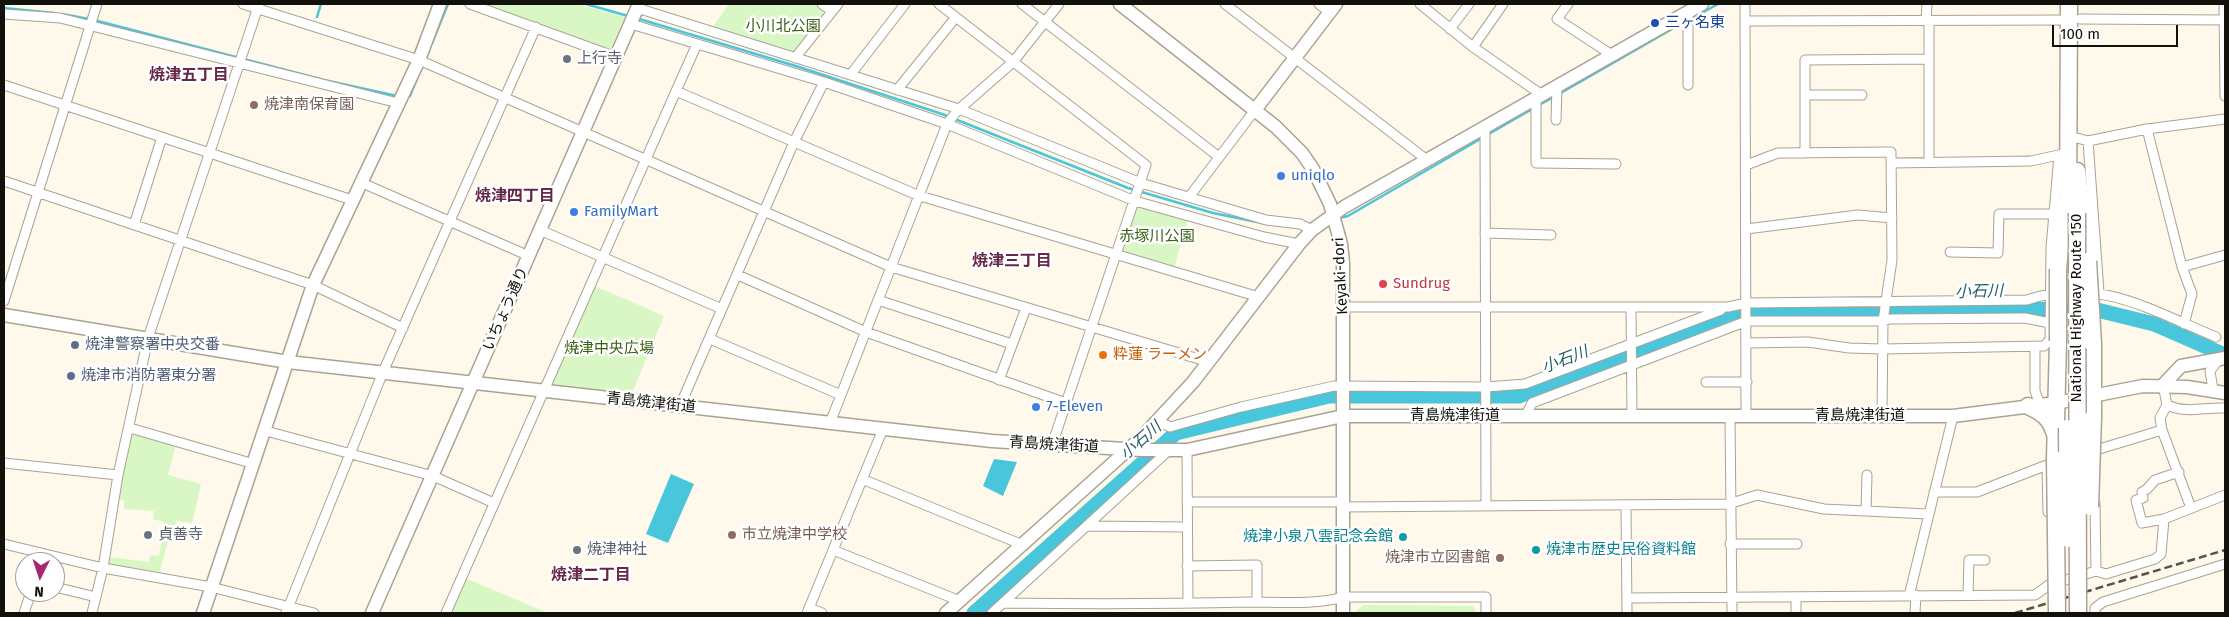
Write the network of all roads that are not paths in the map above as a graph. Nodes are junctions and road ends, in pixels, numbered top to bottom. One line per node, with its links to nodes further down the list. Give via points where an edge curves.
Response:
1 (97, 4): 33 (street)
2 (243, 4): 21 (street)
3 (440, 4): 43 (street)
4 (470, 4): 34 (street)
5 (822, 4): 22 (street)
6 (905, 4): 46 (street)
7 (939, 4): 28 (street)
8 (1022, 4): 31 (street)
9 (1059, 4): 31 (street)
10 (1120, 4): 61 (street, Keyaki-dori)
11 (1225, 4): 41 (street)
12 (1319, 4): 23 (street)
13 (1420, 4): 35 (street)
14 (1469, 4): 35 (street)
15 (1503, 4): 37 (street)
16 (1568, 4): 38 (street, via 1557,19)
17 (1702, 4): 24 (street)
18 (1746, 4): 32 (street)
19 (1927, 4): 29 (street)
20 (2224, 4): 30 (street)
21 (258, 6): 43 (street); 45 (street)
22 (835, 8): 40 (street)
23 (1333, 8): 41 (street)
24 (1688, 12): 38 (street); 49 (street)
25 (2074, 12): 29 (street); 30 (street); 69 (highway, National Highway Route 150); 73 (highway, National Highway Route 150)
26 (635, 13): 36 (street); 39 (street, いちょう通り); 40 (street)
27 (4, 14): 33 (street, via 60,18)
28 (956, 17): 44 (street); 51 (street)
29 (1928, 20): 32 (street); 42 (street)
30 (2224, 20): 56 (street)
31 (1045, 21): 44 (street); 74 (street)
32 (1745, 21): 80 (street)
33 (90, 26): 45 (street); 59 (street)
34 (536, 27): 39 (street); 57 (street)
35 (1450, 29): 37 (street)
36 (697, 44): 47 (street); 52 (street)
37 (1474, 47): 55 (street)
38 (1612, 55): 50 (street)
39 (616, 56): 67 (street, いちょう通り)
40 (795, 58): 46 (street)
41 (1295, 58): 61 (street); 76 (street)
42 (1929, 59): 53 (street, via 1805,60); 77 (street)
43 (419, 60): 57 (street); 58 (street)
44 (1012, 62): 60 (street); 84 (street, via 1146,165)
45 (239, 64): 58 (street); 71 (street)
46 (851, 74): 51 (street)
47 (824, 82): 64 (street); 70 (street)
48 (4, 85): 59 (street)
49 (1688, 85)
50 (1556, 86): 55 (street); 63 (street)
51 (897, 90): 60 (street)
52 (676, 91): 70 (street); 75 (street)
53 (1805, 95): 54 (street); 72 (street)
54 (1862, 95)
55 (1539, 96): 65 (street); 79 (street, via 1536,164)
56 (2225, 96)
57 (504, 98): 67 (street); 94 (street)
58 (398, 103): 83 (street)
59 (65, 105): 68 (street); 85 (street)
60 (958, 110): 64 (street); 84 (street)
61 (1255, 110): 74 (street); 91 (street, Keyaki-dori, via 1288,138 1307,161 1323,186)
62 (2225, 119): 66 (street)
63 (1556, 120)
64 (948, 122): 86 (street); 88 (street)
65 (1485, 127): 76 (street); 99 (street)
66 (2147, 129): 69 (street); 109 (street)
67 (583, 132): 75 (street); 97 (street, いちょう通り)
68 (162, 137): 71 (street); 95 (street)
69 (2083, 140): 81 (highway, National Highway Route 150); 112 (street)
70 (794, 142): 86 (street); 90 (street)
71 (209, 152): 89 (street); 101 (street)
72 (1805, 153): 78 (street, via 1891,152); 80 (street, via 1778,153)
73 (2064, 154): 77 (street, via 2031,161); 81 (highway, National Highway Route 150); 92 (street)
74 (1219, 157): 87 (street)
75 (646, 159): 90 (street); 107 (street)
76 (1427, 160): 91 (street)
77 (1930, 162): 78 (street)
78 (1891, 163): 93 (street)
79 (1616, 164)
80 (1746, 165): 96 (street)
81 (2072, 174): 92 (highway, National Highway Route 150); 156 (highway, bridge, via 2083,204 2093,344); 158 (highway, bridge, via 2058,269 2058,341)
82 (4, 181): 85 (street)
83 (360, 182): 89 (street); 94 (street)
84 (1141, 185): 87 (street); 88 (street)
85 (38, 193): 95 (street); 116 (street)
86 (918, 195): 104 (street); 108 (street)
87 (1189, 197): 98 (street, via 1266,220 1300,224)
88 (1136, 199): 102 (street); 104 (street)
89 (352, 200): 111 (street)
90 (766, 211): 108 (street); 110 (street)
91 (1334, 214): 98 (street); 119 (street, Keyaki-dori, via 1342,253)
92 (2066, 214): 103 (street, via 1999,214 1998,253); 114 (street); 248 (highway, National Highway Route 150, bridge); 249 (highway, National Highway Route 150, bridge)
93 (1892, 218): 96 (street, via 1858,215); 117 (street, via 1892,260)
94 (449, 221): 106 (street); 131 (street)
95 (134, 225): 101 (street)
96 (1746, 229): 118 (street)
97 (540, 230): 106 (street, いちょう通り); 107 (street)
98 (1312, 230): 102 (street)
99 (1486, 234): 100 (street); 120 (street)
100 (1551, 235)
101 (181, 240): 111 (street); 134 (street)
102 (1299, 244): 113 (street)
103 (1950, 252)
104 (1117, 254): 113 (street); 130 (street)
105 (2225, 255): 109 (street)
106 (529, 256): 149 (street, いちょう通り)
107 (603, 257): 124 (street); 153 (street)
108 (891, 267): 115 (street); 122 (street)
109 (2182, 267): 129 (street, via 2192,294)
110 (738, 275): 124 (street); 132 (street)
111 (313, 285): 131 (street); 142 (street)
112 (2099, 292): 114 (street); 129 (street, via 2141,304)
113 (1259, 296): 143 (street)
114 (2049, 296): 117 (street, via 2027,300); 128 (street)
115 (878, 300): 132 (street); 138 (street)
116 (4, 301)
117 (1885, 302): 118 (street); 127 (street)
118 (1747, 304): 121 (street); 126 (street)
119 (1343, 307): 120 (street); 151 (street, Keyaki-dori)
120 (1486, 307): 123 (street); 152 (street)
121 (1728, 307): 123 (street); 136 (street)
122 (1026, 308): 130 (street); 138 (street)
123 (1631, 308): 136 (street)
124 (722, 309): 135 (street)
125 (4, 316): 134 (street, 青島焼津街道)
126 (1747, 321): 127 (street); 137 (street); 144 (street)
127 (1883, 321): 128 (street, via 2026,318); 140 (street)
128 (2050, 322): 139 (street, via 2050,340 2044,346)
129 (2184, 324): 133 (street)
130 (1091, 327): 143 (street); 157 (street)
131 (403, 328): 145 (street)
132 (866, 332): 146 (street); 155 (street)
133 (2216, 337)
134 (148, 338): 142 (street, 青島焼津街道); 173 (street)
135 (710, 339): 155 (street); 160 (street)
136 (1632, 343): 144 (street); 152 (street, via 1525,384)
137 (1747, 343): 140 (street, via 1808,342); 148 (street)
138 (1012, 344): 146 (street)
139 (2035, 346): 140 (street); 158 (street, via 2035,391)
140 (1882, 349): 168 (street)
141 (2222, 358): 150 (street, via 2181,366); 154 (street, via 2210,371)
142 (288, 362): 145 (street, 青島焼津街道); 176 (street)
143 (1209, 362): 171 (street)
144 (1633, 363): 164 (street, via 1532,403); 165 (street)
145 (383, 372): 149 (street, 青島焼津街道); 183 (street)
146 (999, 380): 157 (street)
147 (1706, 382): 148 (street)
148 (1747, 382): 167 (street)
149 (474, 383): 153 (street, 青島焼津街道); 189 (street, いちょう通り)
150 (2163, 385): 154 (street, 青島焼津街道); 156 (street, 青島焼津街道); 159 (street)
151 (1343, 387): 152 (street); 162 (street, Keyaki-dori); 171 (street, via 1334,386 1242,407 1170,427)
152 (1486, 387): 163 (street)
153 (544, 390): 160 (street, 青島焼津街道); 194 (street)
154 (2219, 392)
155 (841, 395): 172 (street)
156 (2093, 396): 158 (street, 青島焼津街道); 170 (highway)
157 (1066, 403): 178 (street)
158 (2041, 405): 169 (street, 青島焼津街道); 177 (highway); 177 (highway)
159 (2167, 405): 161 (street, via 2191,411); 175 (street, via 2160,418)
160 (680, 406): 172 (street, 青島焼津街道)
161 (2225, 408)
162 (1343, 410): 163 (street, 青島焼津街道); 180 (street, 青島焼津街道); 195 (street, Keyaki-dori)
163 (1485, 410): 164 (street, 青島焼津街道); 197 (street)
164 (1526, 415): 165 (street, 青島焼津街道)
165 (1632, 416): 166 (street, 青島焼津街道)
166 (1730, 416): 167 (street, 青島焼津街道); 196 (street)
167 (1746, 416): 168 (street, 青島焼津街道)
168 (1882, 416): 169 (street, 青島焼津街道)
169 (1952, 416): 191 (street)
170 (2092, 417): 181 (street, via 2098,417); 232 (highway, bridge)
171 (1158, 421): 179 (street)
172 (830, 423): 174 (street, 青島焼津街道)
173 (130, 428): 185 (street); 187 (street)
174 (882, 429): 178 (street, 青島焼津街道); 190 (street)
175 (2162, 430): 181 (street); 186 (street)
176 (266, 431): 183 (street); 185 (street)
177 (2055, 436): 247 (highway, bridge)
178 (1052, 445): 179 (street, 青島焼津街道)
179 (1128, 449): 182 (street, 青島焼津街道); 208 (street)
180 (1187, 450): 182 (street, 青島焼津街道); 193 (street)
181 (2096, 450): 214 (street)
182 (1168, 451): 203 (street)
183 (351, 453): 189 (street); 230 (street)
184 (4, 463): 187 (street)
185 (254, 464): 216 (street)
186 (2179, 472): 199 (street); 202 (street, via 2155,480 2142,492 2143,498 2136,500 2142,523)
187 (118, 475): 213 (street)
188 (1866, 475): 200 (street)
189 (432, 476): 194 (street); 236 (street, いちょう通り)
190 (862, 479): 208 (street); 209 (street)
191 (1934, 492): 201 (street); 215 (street, via 1977,492 2047,465)
192 (2225, 494): 199 (street)
193 (1188, 502): 195 (street); 204 (street)
194 (494, 503): 237 (street)
195 (1343, 504): 197 (street); 221 (street, Keyaki-dori)
196 (1729, 504): 198 (street); 200 (street, via 1756,495 1824,509); 206 (street)
197 (1486, 505): 198 (street)
198 (1626, 505): 223 (street)
199 (2192, 508): 202 (street)
200 (1866, 511): 201 (street)
201 (1928, 514): 220 (street)
202 (2164, 519): 214 (street, via 2161,554 2156,559 2106,574)
203 (1088, 526): 204 (street); 227 (street)
204 (1187, 527): 212 (street)
205 (4, 544): 213 (street)
206 (1730, 544): 207 (street); 224 (street)
207 (1797, 544)
208 (1023, 545): 225 (street)
209 (833, 550): 225 (street); 231 (street)
210 (1985, 560): 218 (street, via 1968,560)
211 (2225, 564): 232 (street, via 2103,602)
212 (1187, 566): 226 (street, via 1257,565); 228 (street)
213 (104, 568): 216 (street); 219 (street)
214 (2096, 571): 215 (street)
215 (2049, 585): 218 (street, via 2035,595)
216 (211, 587): 230 (street); 234 (street)
217 (65, 589): 219 (street)
218 (1968, 595): 220 (street)
219 (96, 596): 233 (street)
220 (1913, 596): 222 (street); 246 (street)
221 (1344, 597): 226 (street, via 1303,602); 241 (street, Keyaki-dori); 242 (street, via 1486,597)
222 (1796, 597): 224 (street); 245 (street)
223 (1627, 598): 224 (street); 243 (street)
224 (1732, 598): 244 (street)
225 (960, 601): 239 (street)
226 (1257, 602): 228 (street)
227 (1004, 603): 229 (street); 240 (street)
228 (1188, 603): 229 (street)
229 (1131, 609)
230 (288, 610): 235 (street)
231 (809, 611): 238 (street)
232 (2092, 611): 249 (street)
233 (92, 613)
234 (203, 613)
235 (314, 613)
236 (372, 613)
237 (446, 613)
238 (822, 613)
239 (946, 613)
240 (992, 613)
241 (1343, 613)
242 (1486, 613)
243 (1627, 613)
244 (1732, 613)
245 (1796, 613)
246 (1915, 613)
247 (2057, 613)
248 (2067, 613)
249 (2077, 613)

